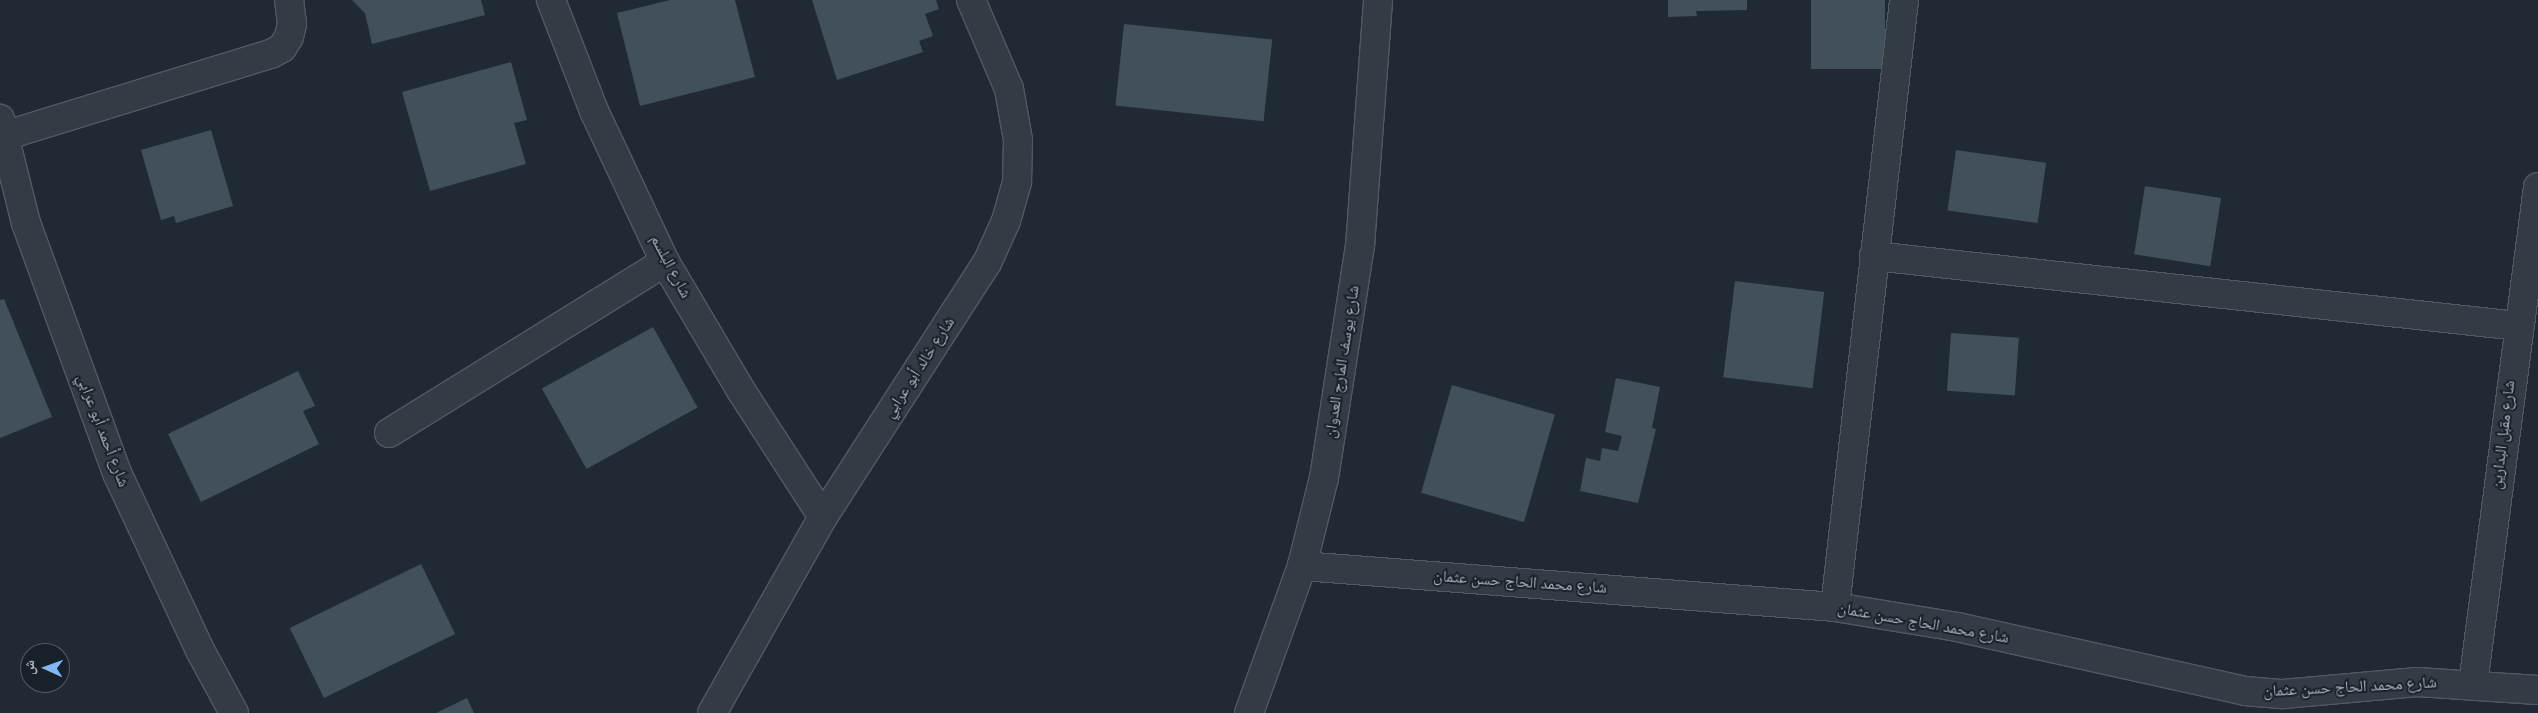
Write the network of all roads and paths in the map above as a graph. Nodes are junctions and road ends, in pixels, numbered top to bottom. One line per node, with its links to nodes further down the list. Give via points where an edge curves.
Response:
1 (289, 0): 6 (street, شارع أحمد أبو عرابي, via 292,24 289,37 282,48 271,54)
2 (552, 0): 9 (street, شارع البلسم, via 594,111)
3 (971, 0): 12 (street, شارع خالد أبو عرابي, via 1009,89 1018,140 1017,182 1006,221 987,263)
4 (1378, 0): 13 (street, شارع يوسف المارج العدوان, via 1360,246 1326,469)
5 (1904, 0): 8 (street)
6 (2, 128): 18 (street, شارع أحمد أبو عرابي, via 26,223 117,473 201,652)
7 (2538, 187): 10 (street, شارع مقبل البدارين)
8 (1874, 256): 10 (street); 14 (street)
9 (665, 262): 11 (street); 12 (street, شارع البلسم, via 742,392)
10 (2518, 326): 15 (street, شارع مقبل البدارين)
11 (389, 433)
12 (823, 517): 19 (street, شارع خالد أبو عرابي)
13 (1302, 566): 14 (street, شارع محمد الحاج حسن عثمان); 20 (street, شارع يوسف المارج العدوان)
14 (1835, 607): 17 (street, شارع محمد الحاج حسن عثمان, via 1957,627 2245,691)
15 (2473, 684): 16 (street, شارع محمد الحاج حسن عثمان); 17 (street, شارع محمد الحاج حسن عثمان, via 2417,682)
16 (2538, 690)
17 (2330, 702)
18 (234, 713)
19 (712, 713)
20 (1249, 713)

